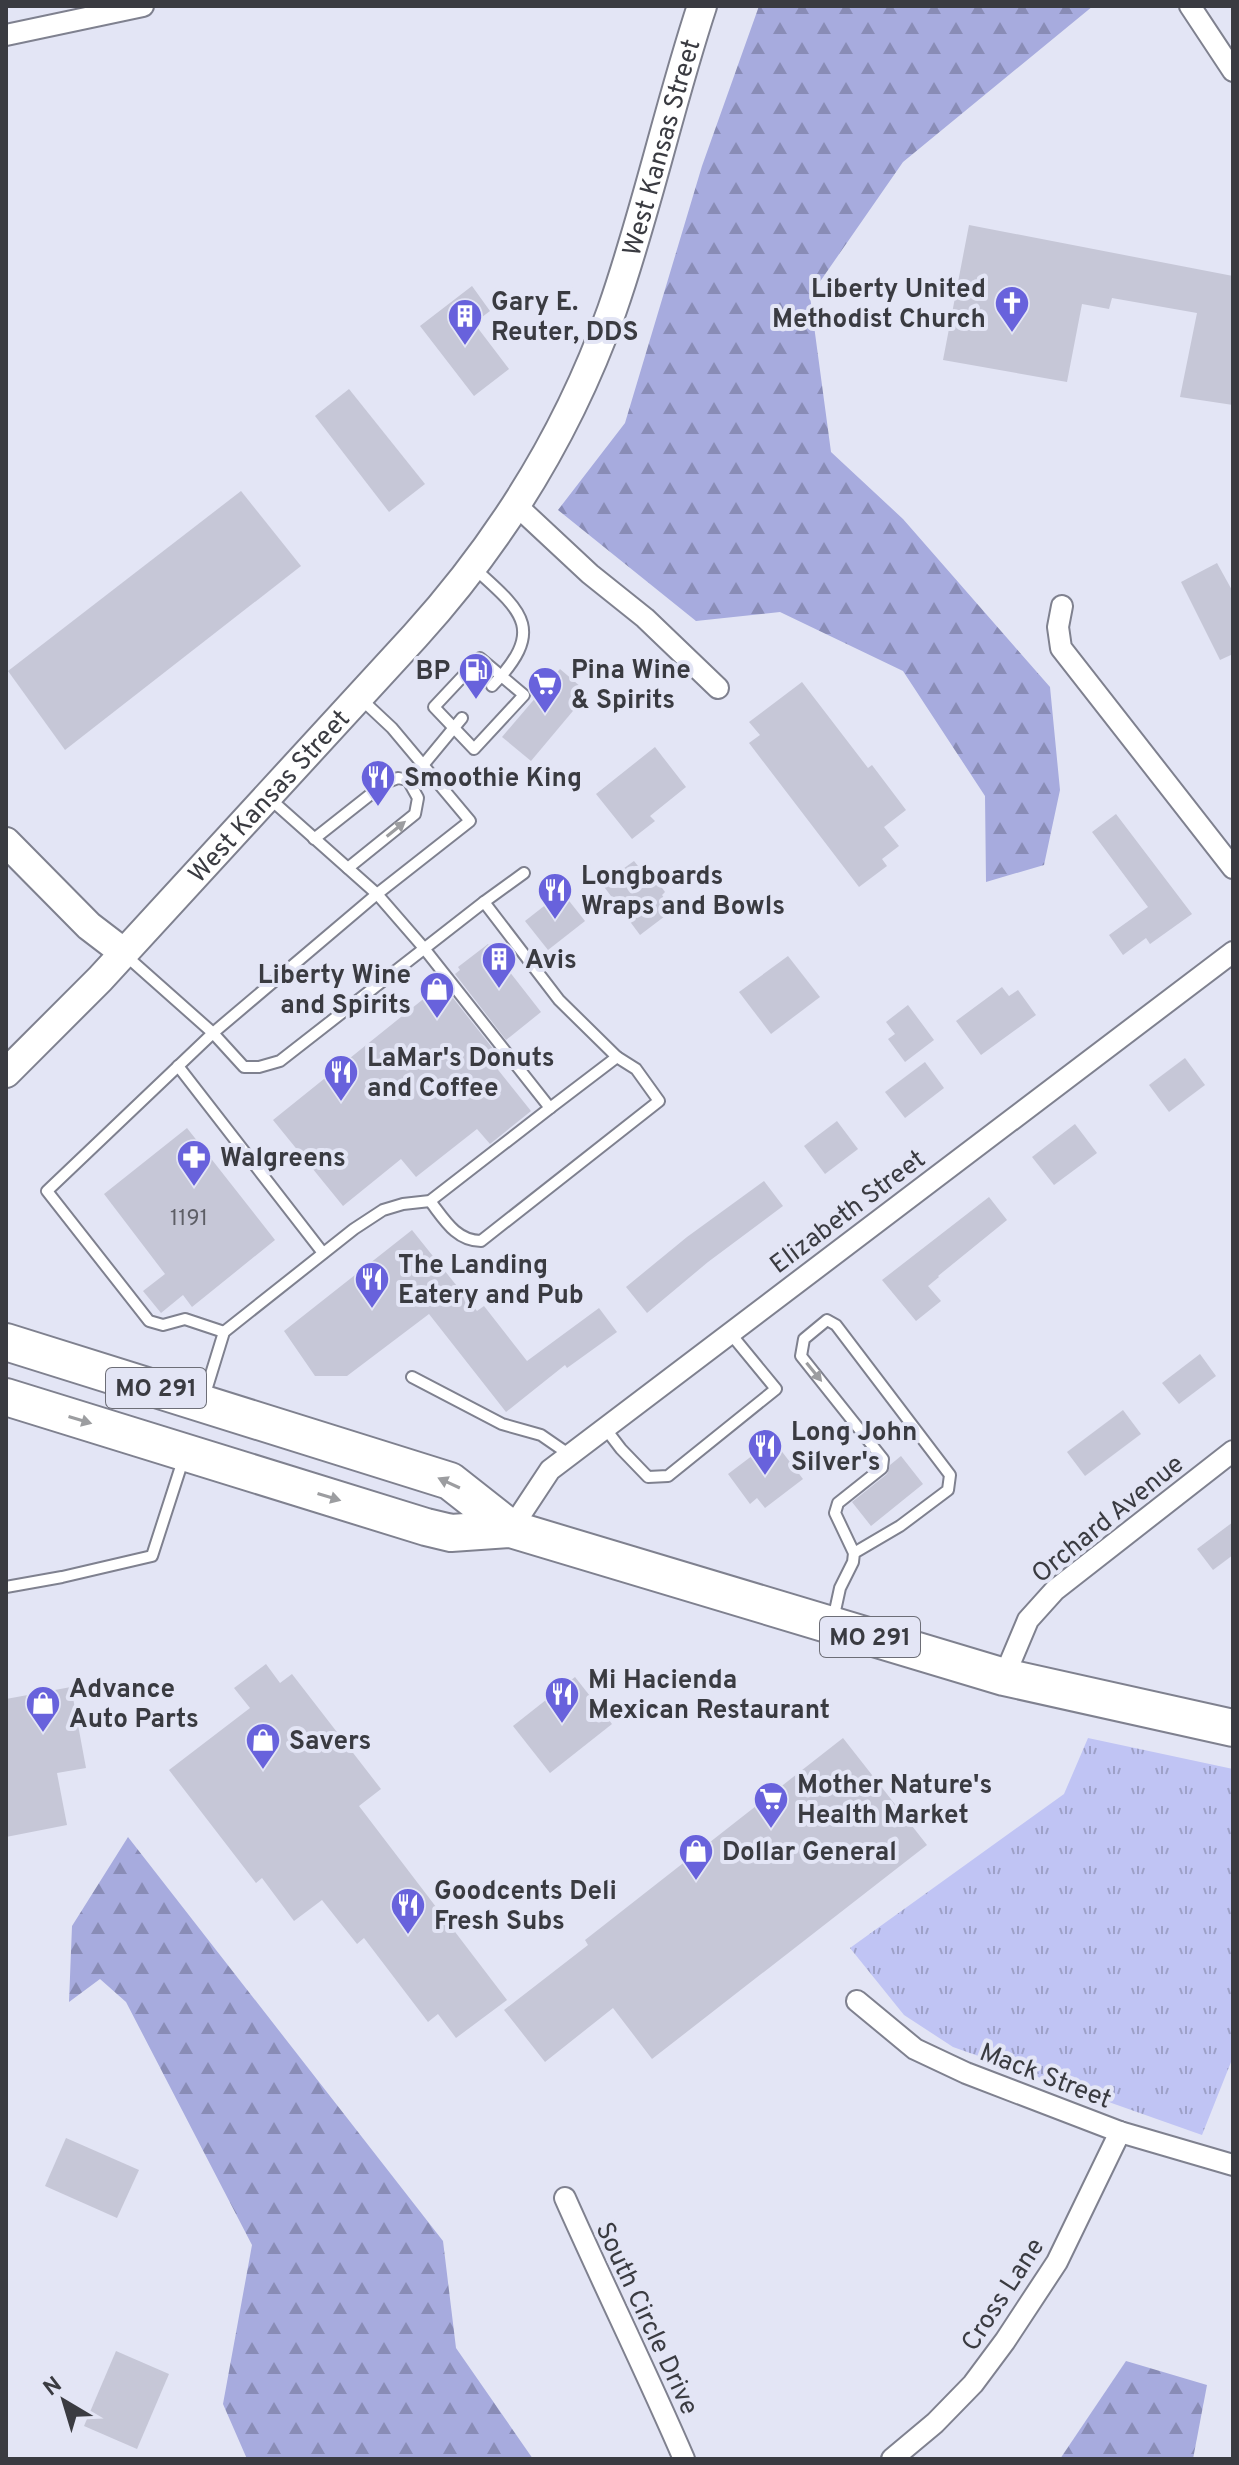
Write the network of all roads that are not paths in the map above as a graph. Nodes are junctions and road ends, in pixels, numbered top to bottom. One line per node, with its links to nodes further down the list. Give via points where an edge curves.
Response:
1 (143, 6): 4 (street)
2 (702, 6): 6 (main road, West Kansas Street, via 612,309 563,425)
3 (1190, 6): 5 (street)
4 (6, 35)
5 (1233, 71)
6 (516, 505): 7 (main road, West Kansas Street); 11 (street)
7 (473, 567): 9 (lane, via 515,605 523,627 520,646); 12 (main road, West Kansas Street)
8 (1062, 606): 21 (street, via 1061,648)
9 (501, 676): 10 (lane); 14 (lane, via 480,658 434,707); 14 (lane, via 524,695 474,749)
10 (492, 686)
11 (718, 688)
12 (359, 697): 15 (lane); 17 (main road, West Kansas Street)
13 (462, 718): 14 (lane)
14 (454, 728): 15 (lane)
15 (424, 764): 16 (lane); 23 (lane, via 470,821)
16 (408, 780): 18 (lane, via 385,783); 20 (lane, one-way to 16, via 415,814 418,798)
17 (267, 796): 18 (lane); 26 (main road, West Kansas Street)
18 (314, 839): 20 (lane)
19 (7, 844): 26 (main road, via 89,926)
20 (348, 868): 23 (lane)
21 (1233, 868)
22 (524, 873): 24 (lane)
23 (377, 894): 25 (lane); 28 (lane)
24 (484, 902): 25 (lane); 29 (lane, via 559,1000)
25 (423, 947): 28 (lane, via 280,1061 244,1067); 32 (lane)
26 (123, 952): 28 (lane); 31 (main road, West Kansas Street)
27 (1233, 952): 37 (street, Elizabeth Street)
28 (213, 1033): 30 (lane)
29 (617, 1057): 32 (lane); 33 (lane, via 636,1069 659,1101 481,1241 457,1234)
30 (178, 1066): 34 (lane); 36 (lane, via 47,1191 149,1321 163,1325 185,1319)
31 (6, 1073)
32 (550, 1108): 33 (lane)
33 (430, 1201): 34 (lane, via 383,1210)
34 (323, 1253): 36 (lane)
35 (6, 1316): 39 (highway, via 82,1351)
36 (224, 1332): 42 (lane)
37 (730, 1333): 43 (street, Elizabeth Street); 43 (lane, via 776,1389 668,1476 648,1477)
38 (6, 1342): 39 (highway, MO 291)
39 (117, 1376): 42 (highway, MO 291)
40 (412, 1377): 46 (lane, via 502,1424 541,1435)
41 (6, 1397): 45 (highway, MO 291, one-way to 45)
42 (202, 1403): 47 (highway, MO 291, one-way to 42, via 450,1481)
43 (605, 1428): 46 (street, Elizabeth Street)
44 (1233, 1451): 51 (street, Orchard Avenue, via 1055,1590 1028,1620)
45 (185, 1453): 47 (highway, MO 291, one-way to 47, via 451,1533); 49 (lane, via 152,1556)
46 (570, 1455): 47 (street, Elizabeth Street, via 550,1470)
47 (511, 1529): 50 (highway, MO 291)
48 (854, 1553): 48 (lane, one-way to 48, via 948,1490 950,1475 827,1320 804,1339 801,1356 883,1459 882,1468 838,1503 835,1513); 50 (lane)
49 (6, 1587)
50 (832, 1626): 51 (highway, MO 291)
51 (1004, 1677): 52 (highway, MO 291)
52 (1233, 1728)
53 (857, 2001): 54 (street, Mack Street, via 915,2049)
54 (1120, 2132): 55 (street, Mack Street); 58 (street, Cross Lane, via 1057,2262 1005,2341 963,2394)
55 (1233, 2165)
56 (565, 2198): 57 (street, South Circle Drive)
57 (684, 2459)
58 (892, 2459)

